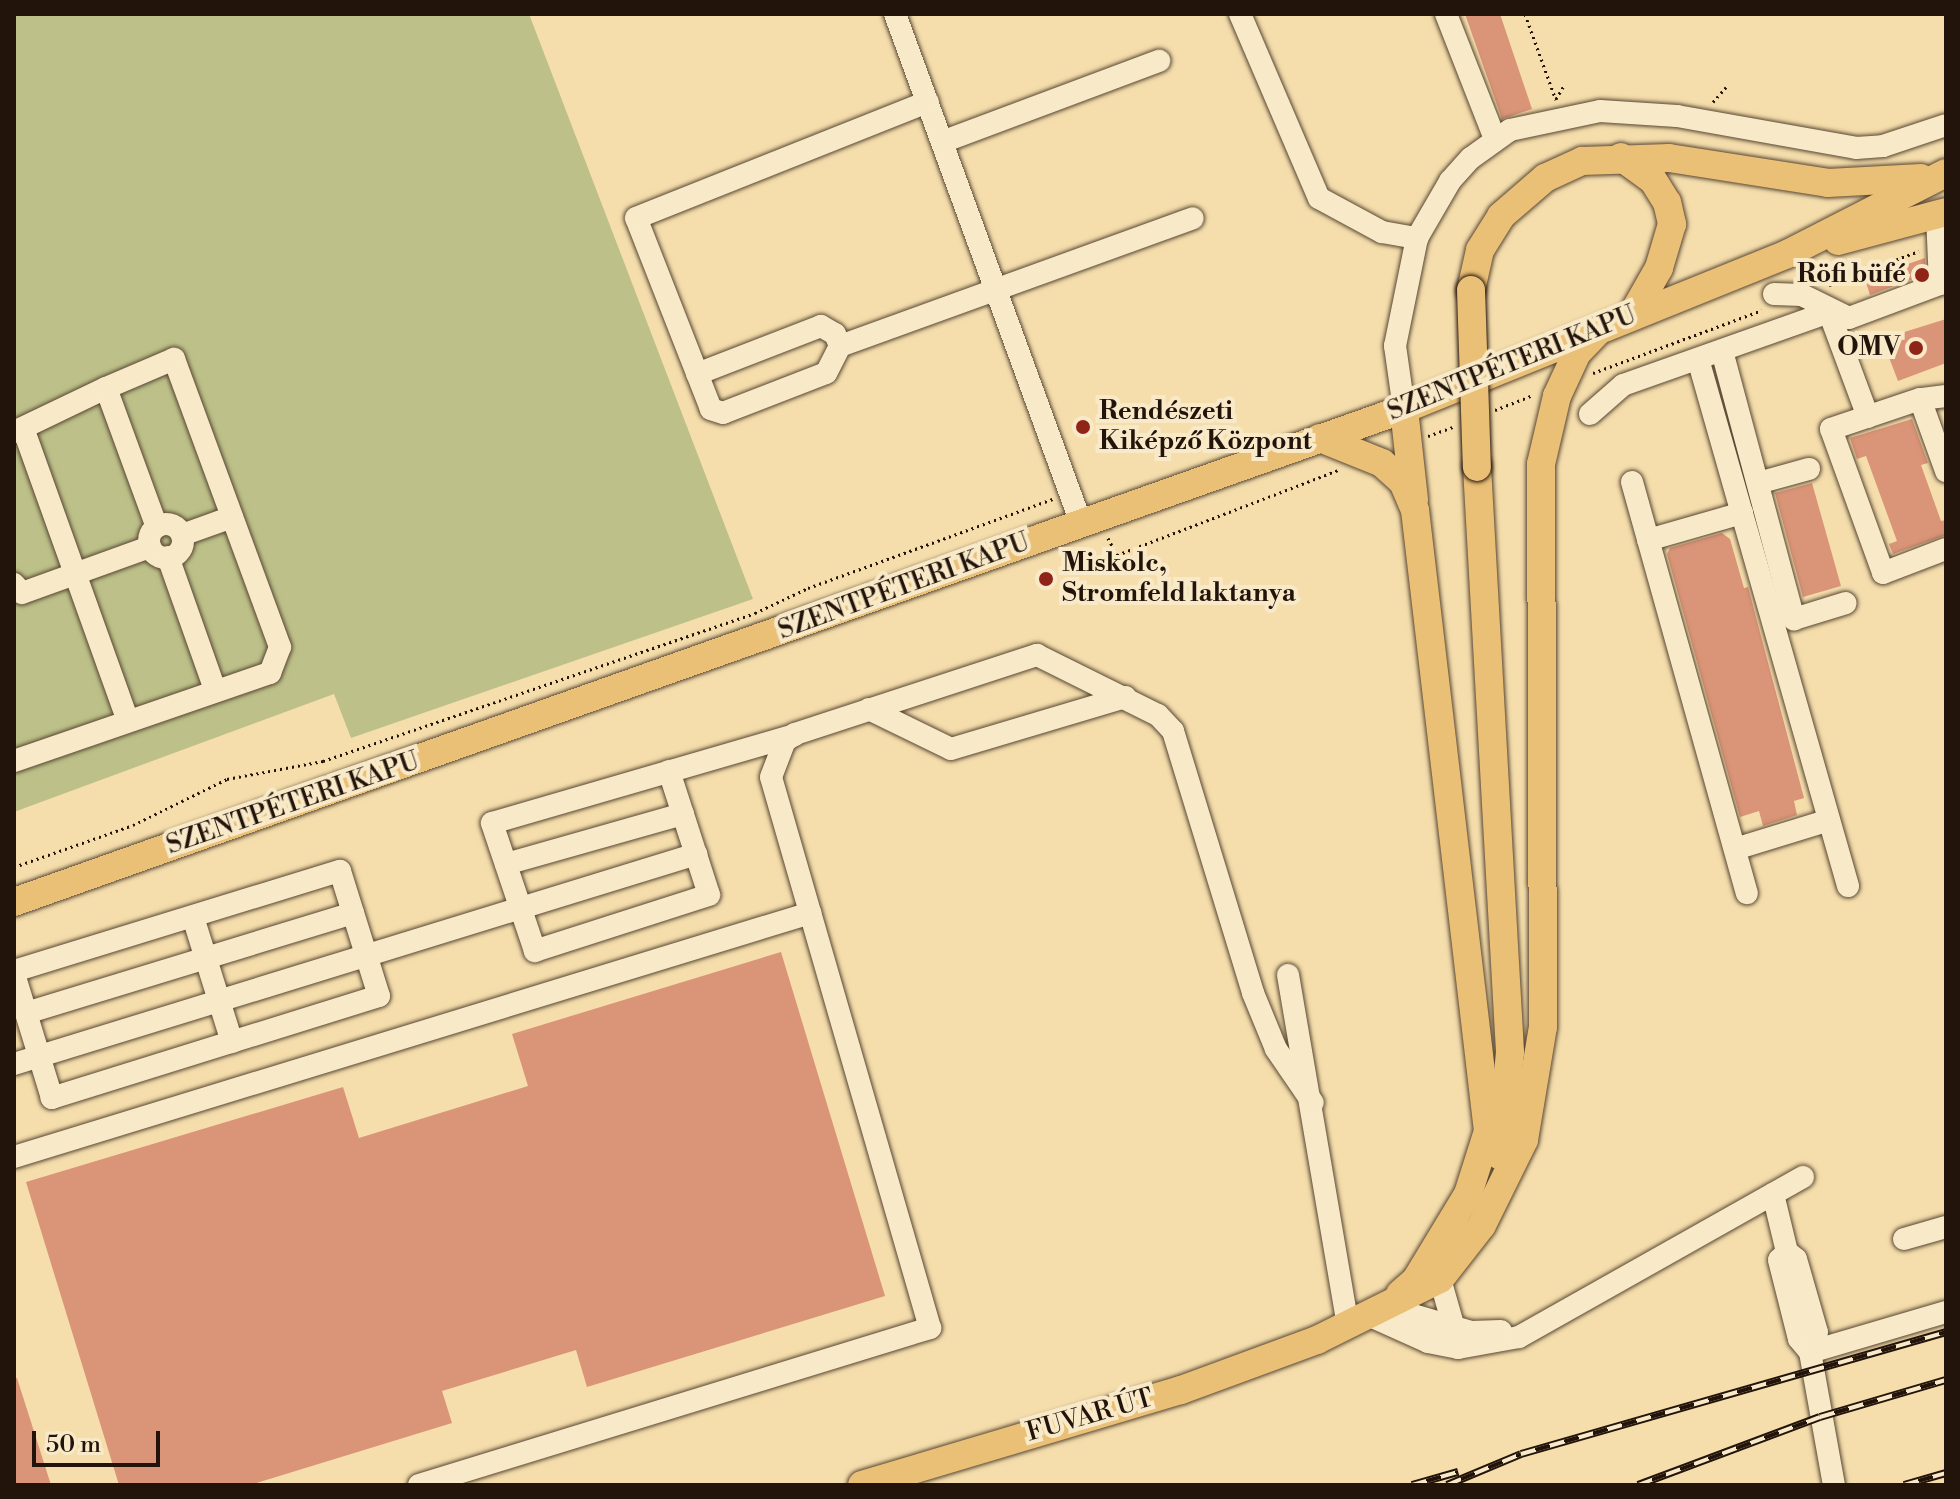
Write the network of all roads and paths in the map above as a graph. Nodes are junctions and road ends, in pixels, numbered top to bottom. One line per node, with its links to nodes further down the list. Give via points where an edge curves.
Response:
1 (895, 14): 7 (street)
2 (1240, 14): 16 (street, via 1319,198 1382,232)
3 (1446, 14): 10 (street)
4 (1525, 14): 8 (path)
5 (1159, 61): 11 (street)
6 (1564, 85): 8 (path)
7 (928, 102): 11 (street); 29 (street, via 636,218)
8 (1559, 107): 9 (street, via 1677,116 1856,148 1883,146); 10 (street)
9 (1946, 125)
10 (1495, 139): 16 (street, via 1450,181)
11 (942, 142): 20 (street)
12 (1621, 157): 13 (main road, via 1669,158 1828,183); 23 (main road, via 1653,180 1667,202 1672,224 1669,244); 90 (main road, bridge, via 1561,169 1518,197 1480,250 1471,290 1510,1052 1505,1133 1478,1211 1437,1265)
13 (1944, 174): 17 (main road, SZENTPÉTERI KAPU)
14 (1942, 213): 17 (main road, SZENTPÉTERI KAPU); 19 (street)
15 (1193, 218): 20 (street)
16 (1417, 238): 33 (street, via 1395,346)
17 (1787, 254): 18 (main road, SZENTPÉTERI KAPU)
18 (1750, 270): 21 (street); 23 (main road, SZENTPÉTERI KAPU)
19 (1943, 290): 22 (street, via 1849,318)
20 (997, 292): 26 (street); 42 (street)
21 (1774, 294): 22 (street, via 1802,295); 24 (street)
22 (1829, 312): 24 (street); 35 (street)
23 (1631, 317): 25 (main road, SZENTPÉTERI KAPU)
24 (1791, 327): 27 (street)
25 (1599, 329): 33 (main road, SZENTPÉTERI KAPU); 88 (main road, via 1577,353 1557,396 1541,464 1543,1027 1535,1091 1524,1140 1507,1180 1482,1225)
26 (840, 346): 29 (street, via 821,326); 29 (street, via 826,373 723,413 711,409)
27 (1722, 351): 28 (street); 41 (street)
28 (1698, 359): 34 (street, via 1623,385); 44 (street)
29 (697, 374)
30 (106, 388): 36 (street); 45 (street, via 174,359); 48 (street)
31 (1946, 396): 32 (street)
32 (1920, 399): 35 (street); 39 (street)
33 (1404, 409): 37 (main road, SZENTPÉTERI KAPU); 43 (main road)
34 (1590, 414)
35 (1868, 417): 49 (street, via 1831,429 1883,573)
36 (18, 430): 50 (street)
37 (1320, 438): 43 (main road, via 1382,463 1403,482); 46 (main road, SZENTPÉTERI KAPU)
38 (1809, 469): 41 (street)
39 (1946, 471)
40 (1632, 482): 47 (street)
41 (1758, 483): 52 (street, via 1794,619)
42 (1070, 492): 46 (street); 65 (path, via 808,588 755,613 323,761 227,779 133,825)
43 (1415, 510): 90 (main road, via 1488,1131 1468,1194 1416,1280)
44 (1742, 513): 47 (street); 61 (street)
45 (232, 517): 48 (street, via 182,535 172,525); 53 (street, via 280,647 270,673)
46 (1081, 523): 68 (main road, SZENTPÉTERI KAPU)
47 (1648, 540): 62 (street)
48 (158, 544): 50 (street); 53 (street)
49 (1946, 549)
50 (75, 574): 51 (street); 56 (street)
51 (17, 592)
52 (1846, 603)
53 (215, 690): 56 (street)
54 (1125, 697): 55 (street, via 951,749); 55 (street, via 1037,655); 82 (street, via 1158,715 1173,731 1253,993 1276,1049)
55 (869, 709): 57 (street)
56 (128, 721): 58 (street)
57 (795, 734): 59 (street); 71 (street, via 785,741 771,777)
58 (14, 761)
59 (669, 771): 60 (street); 64 (street, via 492,823)
60 (683, 814): 63 (street); 64 (street)
61 (1829, 820): 62 (street); 66 (street)
62 (1735, 849): 67 (street)
63 (696, 854): 69 (street); 69 (street, via 709,895 535,951)
64 (506, 864): 69 (street)
65 (14, 867)
66 (1848, 886)
67 (1747, 893)
68 (14, 902)
69 (520, 908): 73 (street)
70 (353, 913): 72 (street, via 340,871); 73 (street); 74 (street)
71 (810, 913): 83 (street); 94 (street, via 930,1328)
72 (193, 917): 74 (street); 75 (street)
73 (367, 955): 77 (street); 79 (street, via 379,996)
74 (206, 958): 77 (street); 78 (street)
75 (14, 973): 78 (street)
76 (1288, 975): 82 (street)
77 (219, 1001): 79 (street); 80 (street)
78 (26, 1013): 80 (street)
79 (232, 1042): 80 (street, via 52,1098)
80 (39, 1057): 81 (street)
81 (14, 1064)
82 (1313, 1103): 90 (street)
83 (14, 1157)
84 (1803, 1177): 85 (street)
85 (1773, 1194): 91 (street); 93 (street, via 1787,1252 1796,1259 1817,1332)
86 (1946, 1227): 87 (street)
87 (1904, 1239)
88 (1440, 1279): 90 (main road); 92 (street)
89 (1946, 1312): 93 (street)
90 (1367, 1316): 91 (street, via 1428,1342 1458,1348 1494,1345); 92 (street); 95 (main road, FUVAR ÚT, via 1181,1390)
91 (1545, 1322): 92 (street, via 1498,1332)
92 (1454, 1328)
93 (1810, 1352): 96 (street)
94 (419, 1485)
95 (862, 1485)
96 (1834, 1485)

